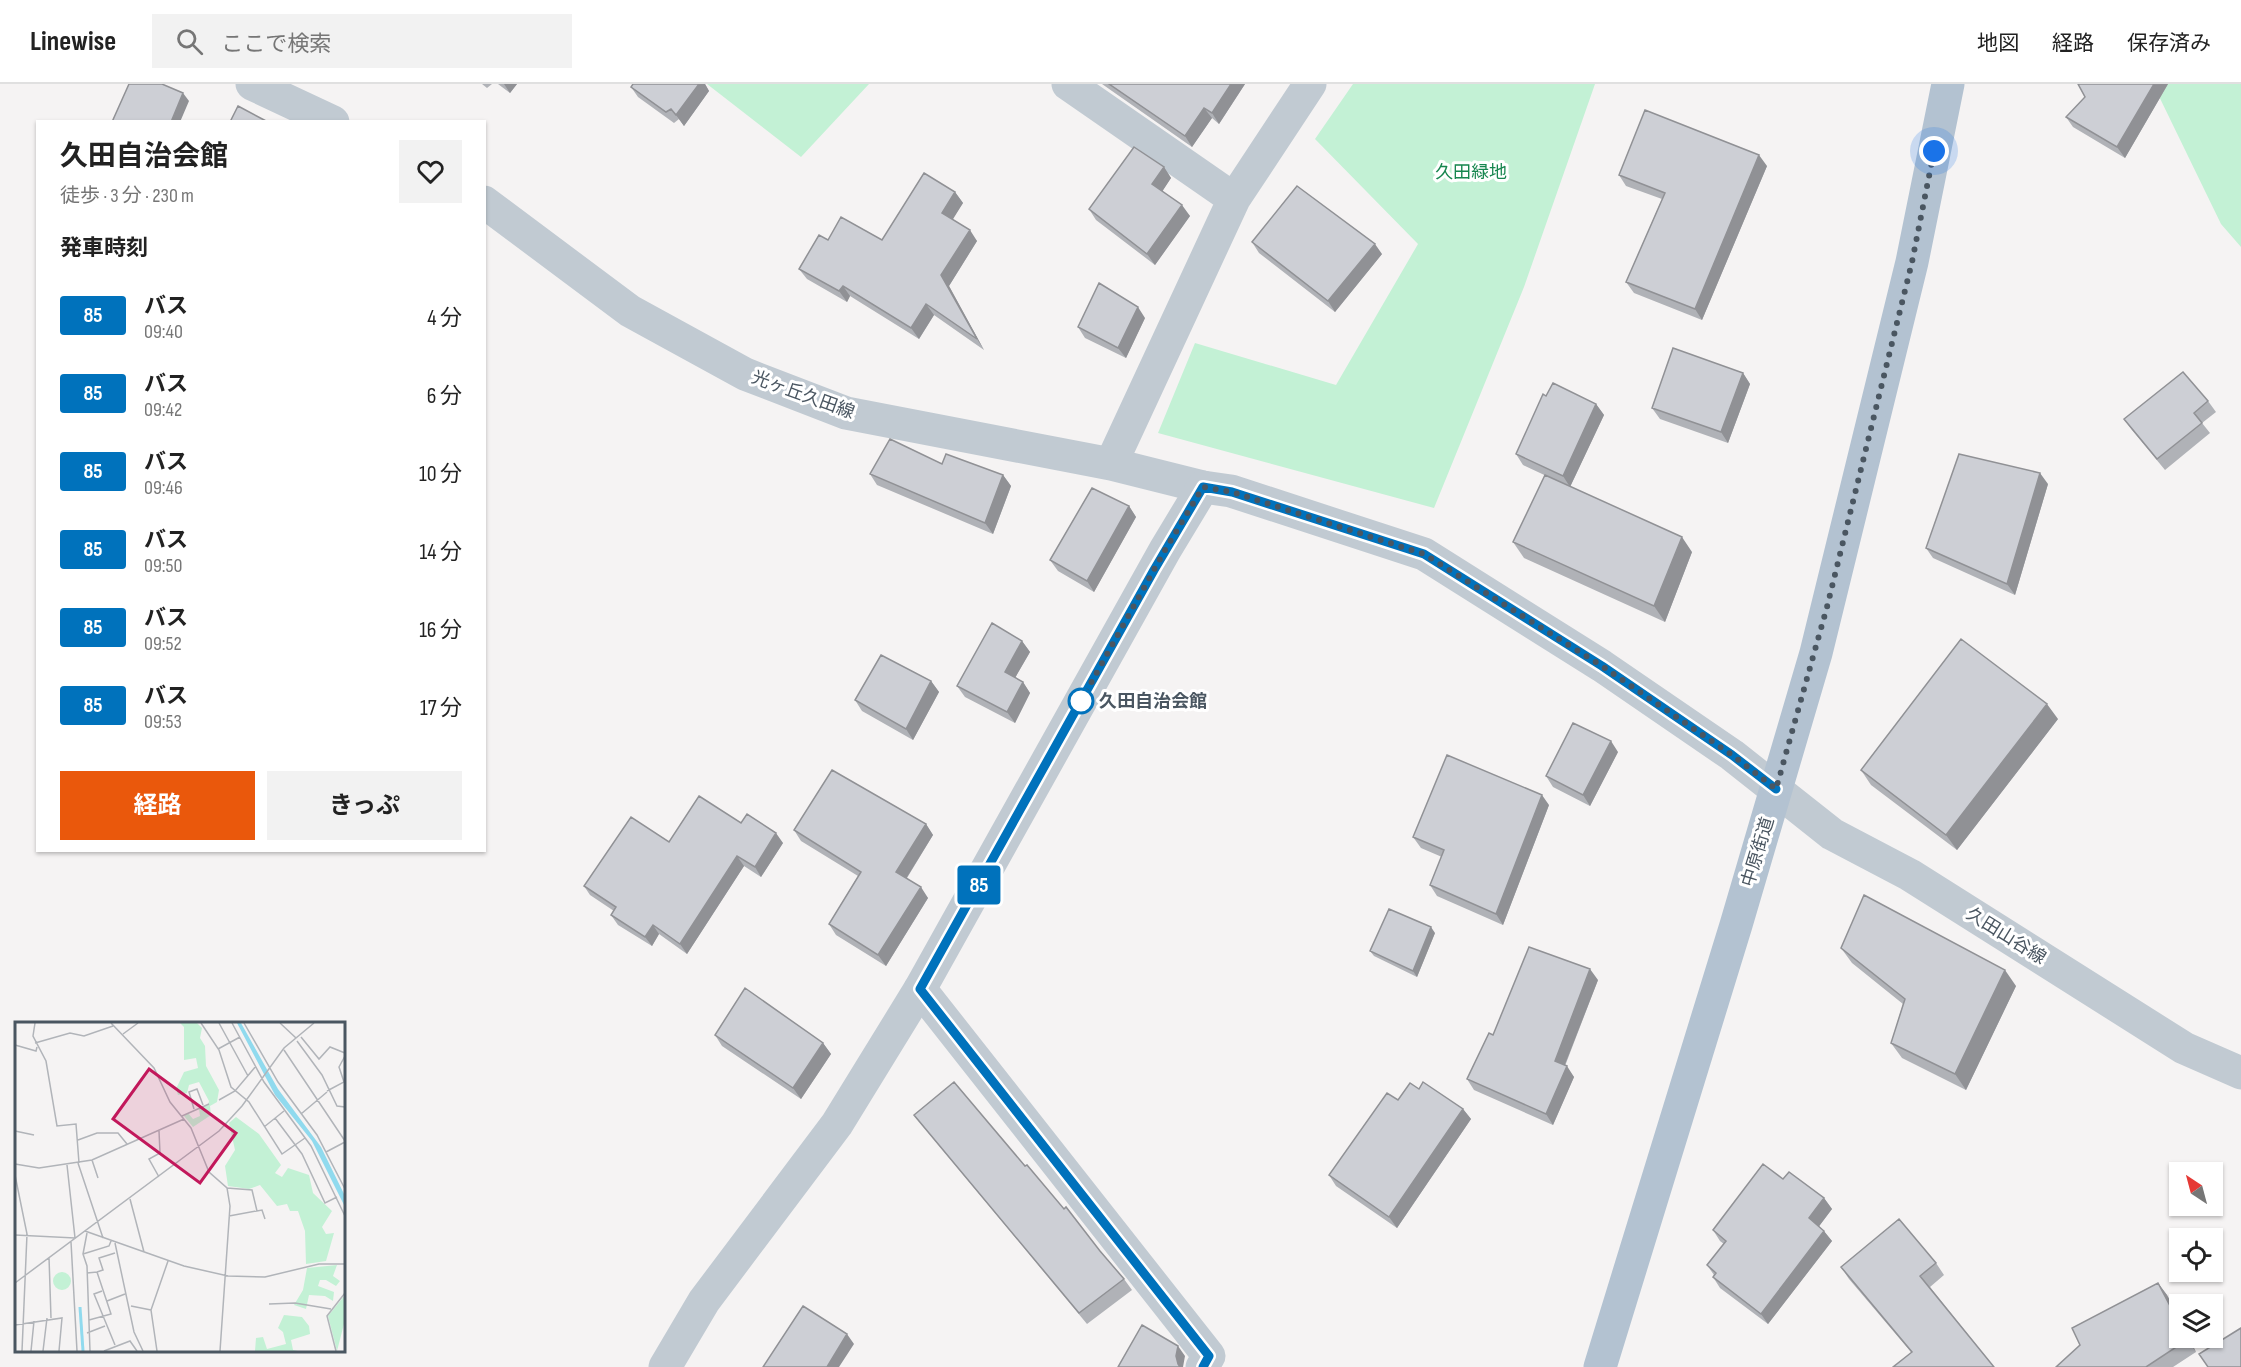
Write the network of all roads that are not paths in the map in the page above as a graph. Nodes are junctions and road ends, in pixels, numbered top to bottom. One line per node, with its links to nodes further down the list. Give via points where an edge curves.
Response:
1 (252, 84): 5 (street)
2 (1068, 84): 6 (street)
3 (1310, 84): 6 (street)
4 (1948, 84): 10 (main road, 中原街道, via 1906,285 1815,653)
5 (329, 120)
6 (1234, 199): 8 (street)
7 (486, 203): 8 (street, 光ヶ丘久田線, via 630,311 745,374 846,413)
8 (1111, 464): 9 (street, 光ヶ丘久田線)
9 (1203, 487): 10 (street, 久田山谷線, via 1232,492 1424,554 1602,666); 11 (street)
10 (1776, 789): 12 (street, 久田山谷線, via 1832,834 1910,875 2184,1048); 15 (main road, 中原街道)
11 (920, 989): 13 (street, via 837,1124 704,1301); 14 (street, via 1209,1356)
12 (2241, 1073)
13 (665, 1367)
14 (1203, 1367)
15 (1600, 1367)

